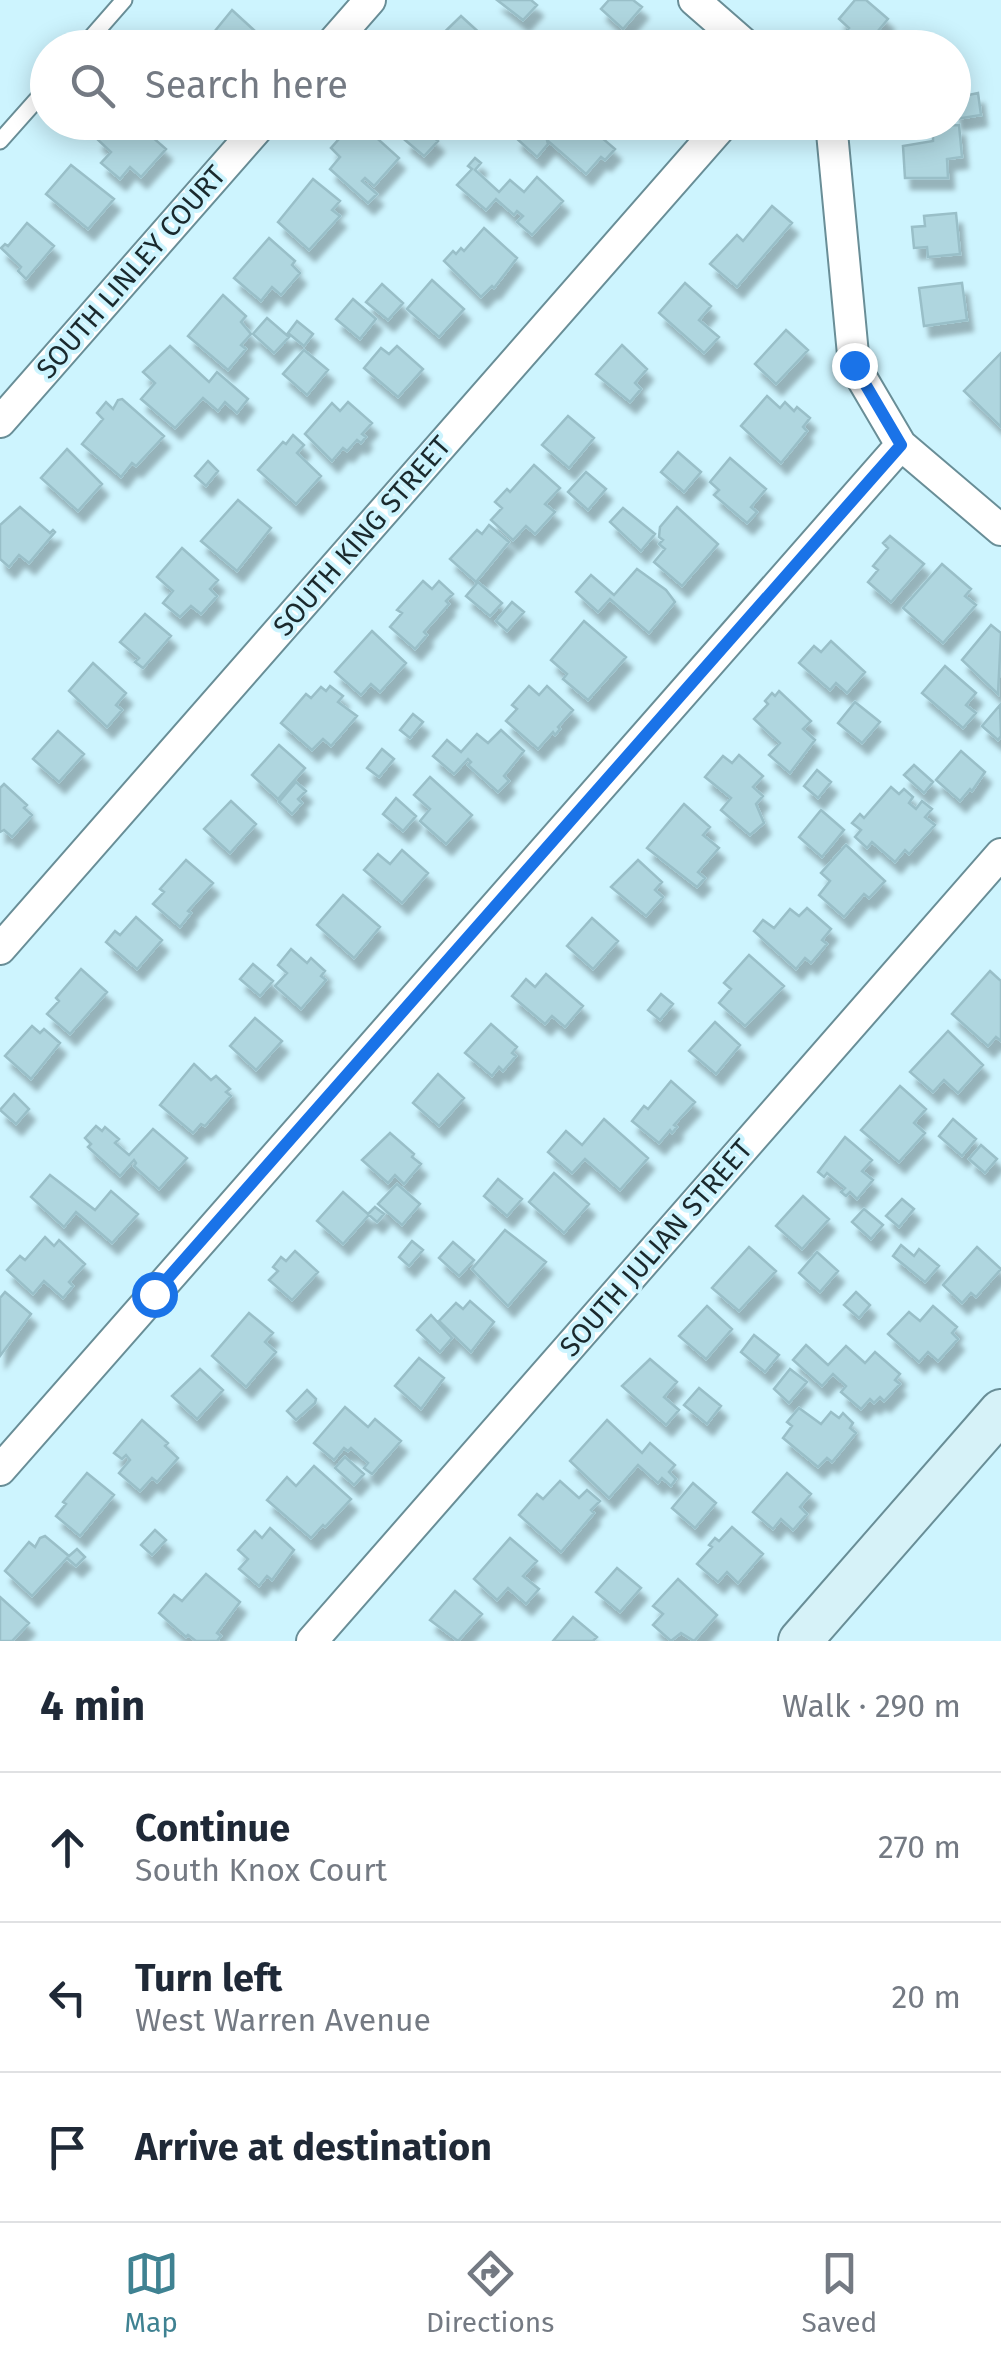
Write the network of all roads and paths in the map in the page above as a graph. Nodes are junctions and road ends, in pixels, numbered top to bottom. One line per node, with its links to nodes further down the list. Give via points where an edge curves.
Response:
1 (124, 0): 4 (lane)
2 (370, 0): 5 (street)
3 (694, 0): 6 (street)
4 (98, 30)
5 (344, 30)
6 (728, 30)
7 (30, 107): 11 (lane)
8 (246, 140): 12 (street, SOUTH LINLEY COURT)
9 (708, 140): 16 (street, SOUTH KING STREET)
10 (833, 140): 13 (street, via 854,365)
11 (0, 141)
12 (0, 422)
13 (901, 445): 14 (street); 18 (street)
14 (1001, 530)
15 (1001, 854): 19 (street, SOUTH JULIAN STREET)
16 (0, 949)
17 (1001, 1410): 20 (street)
18 (0, 1470)
19 (312, 1641)
20 (800, 1641)

